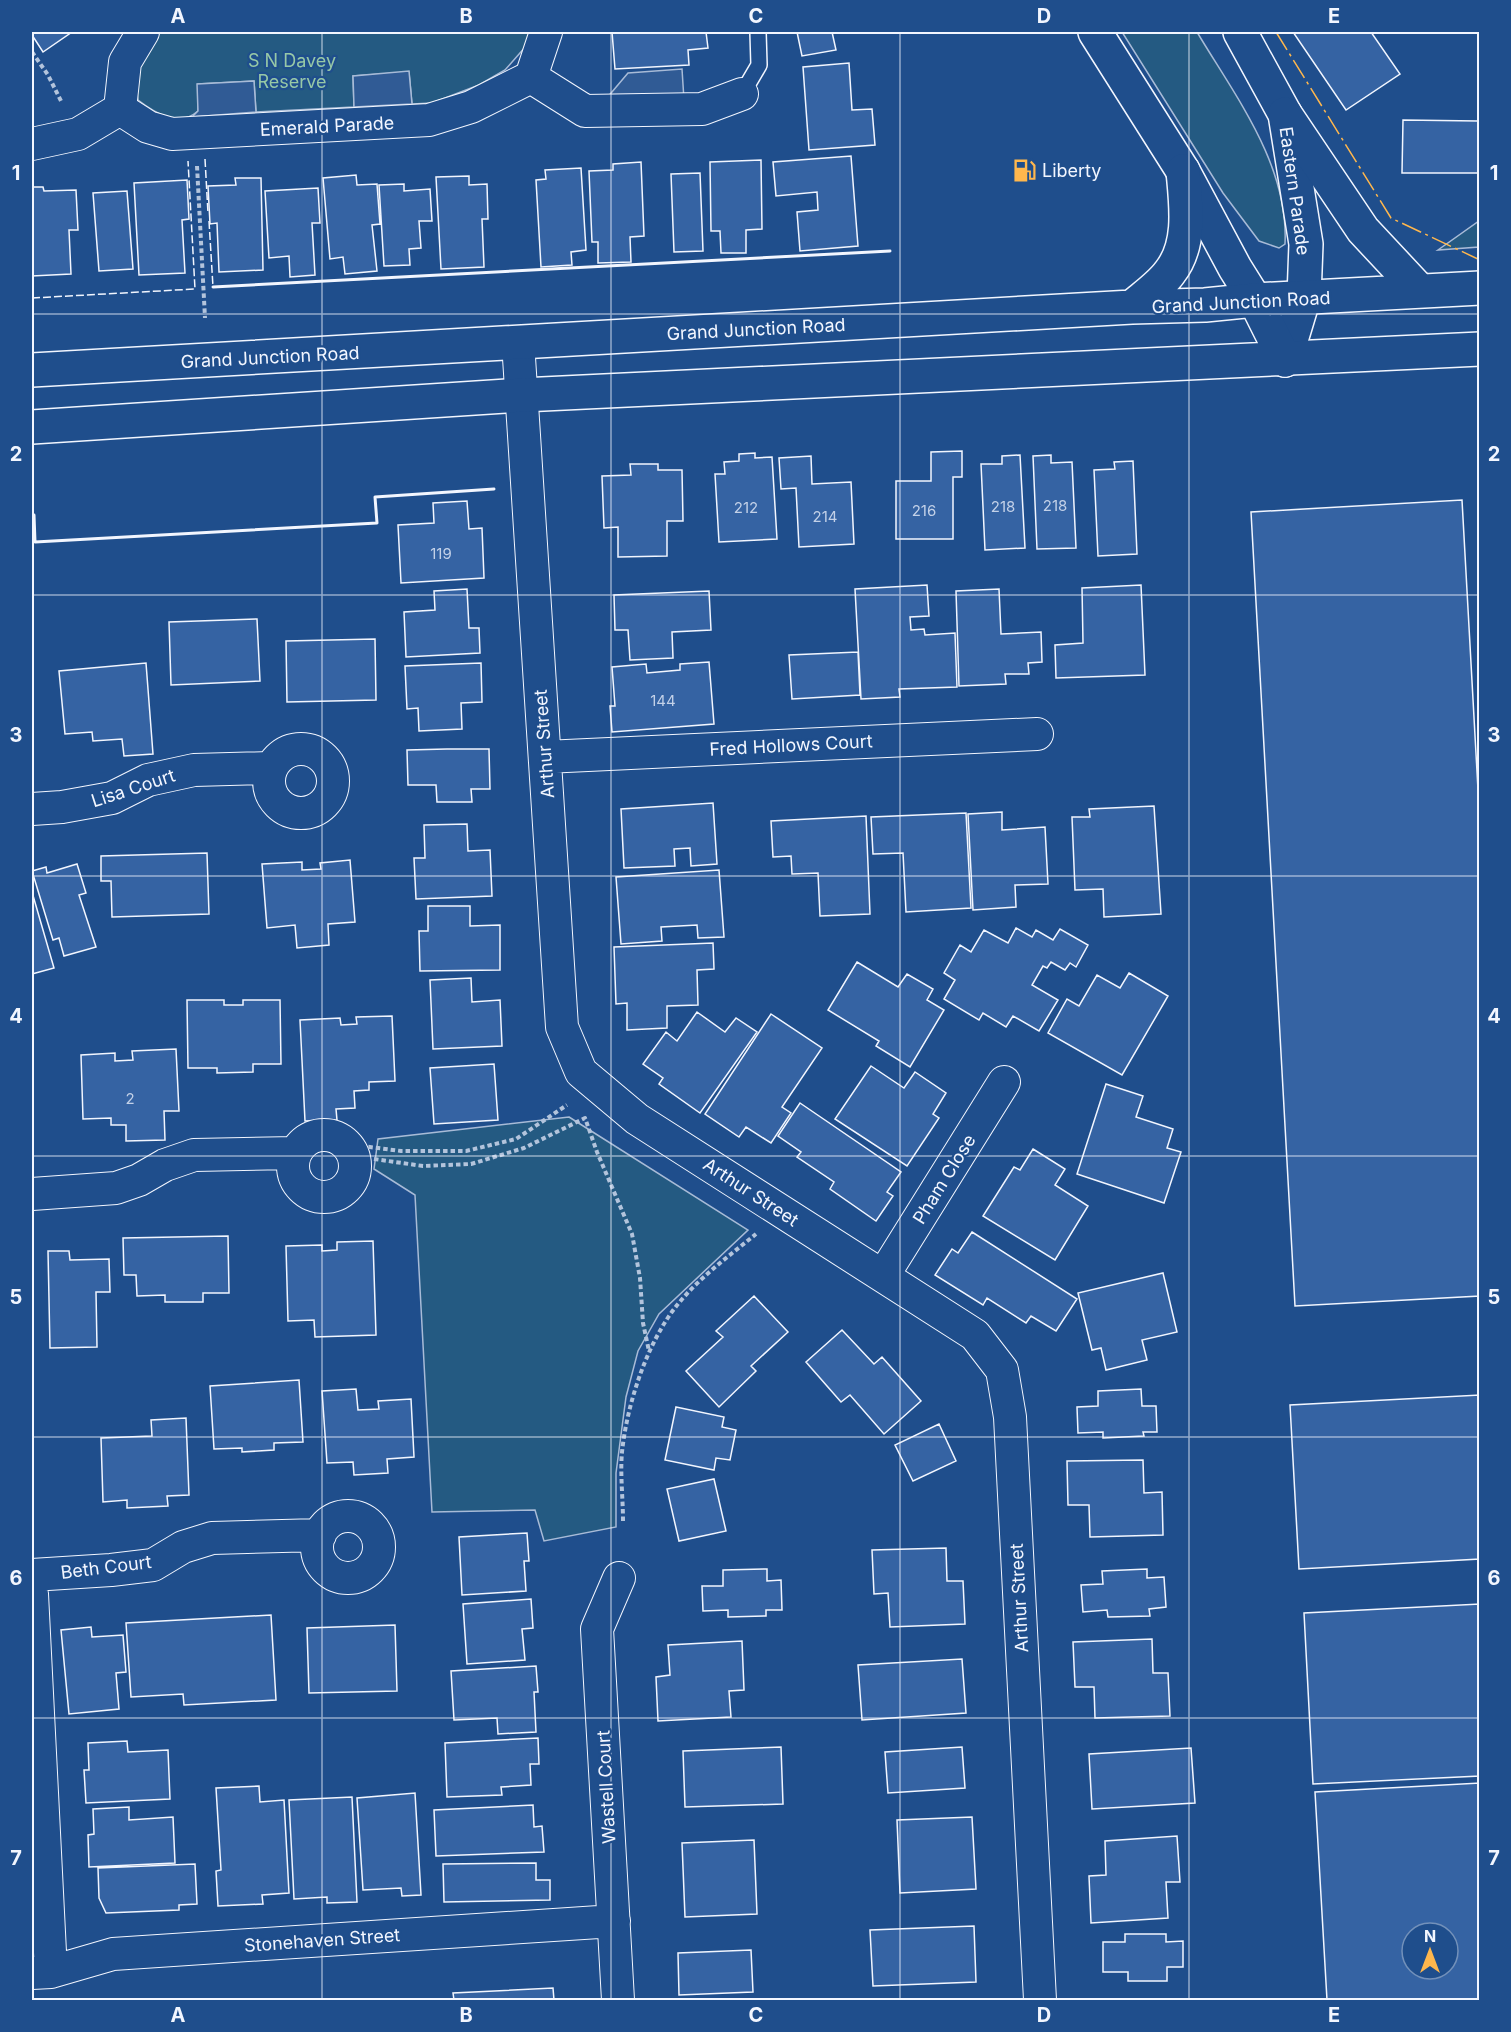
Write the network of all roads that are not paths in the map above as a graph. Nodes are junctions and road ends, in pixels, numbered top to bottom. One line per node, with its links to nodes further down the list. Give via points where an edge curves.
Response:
1 (142, 32): 8 (street, via 125,62)
2 (546, 32): 6 (street)
3 (758, 32): 7 (lane, via 759,65)
4 (1095, 32): 11 (main road)
5 (1240, 32): 9 (main road, Eastern Parade)
6 (531, 77): 7 (street, via 585,111 702,109); 8 (street, Emerald Parade, via 471,107 429,120 172,134 148,127)
7 (742, 94)
8 (120, 109): 10 (street, via 78,134)
9 (1285, 114): 13 (main road, via 1363,230); 14 (main road, Eastern Parade, via 1306,243)
10 (32, 144)
11 (1183, 171): 15 (main road); 16 (main road, via 1186,226 1179,257 1170,273)
12 (1479, 288): 13 (main road, Grand Junction Road)
13 (1420, 291): 14 (main road, Grand Junction Road)
14 (1304, 297): 15 (main road, Grand Junction Road); 19 (main road, Eastern Parade)
15 (1255, 300): 16 (main road, Grand Junction Road); 19 (main road)
16 (1132, 308): 17 (main road, Grand Junction Road)
17 (518, 342): 20 (main road, Grand Junction Road); 21 (street, Arthur Street)
18 (1479, 349): 19 (main road)
19 (1285, 360): 21 (main road)
20 (32, 370)
21 (522, 395): 22 (main road); 24 (street, Arthur Street)
22 (32, 428)
23 (1038, 734): 24 (street, Fred Hollows Court)
24 (545, 758): 30 (street, Arthur Street, via 562,1027 581,1072 637,1119)
25 (270, 768): 26 (street, Lisa Court, via 194,770 148,780 112,798)
26 (32, 809)
27 (1004, 1082): 30 (street, Pham Close)
28 (295, 1153): 28 (street, via 294,1178 310,1195 327,1198 344,1190 354,1177 355,1161 346,1144 333,1136 315,1136 302,1143); 29 (street, via 194,1155 116,1188)
29 (32, 1194)
30 (883, 1276): 38 (street, Arthur Street, via 975,1335 1002,1370 1010,1417)
31 (320, 1535): 32 (street, Beth Court, via 212,1538 183,1547 153,1565)
32 (32, 1575)
33 (619, 1578): 35 (street, Wastell Court, via 597,1629)
34 (32, 1593): 36 (street)
35 (614, 1921): 36 (street, Stonehaven Street, via 113,1954); 37 (street, Wastell Court)
36 (41, 1972)
37 (618, 2001)
38 (1040, 2001)

